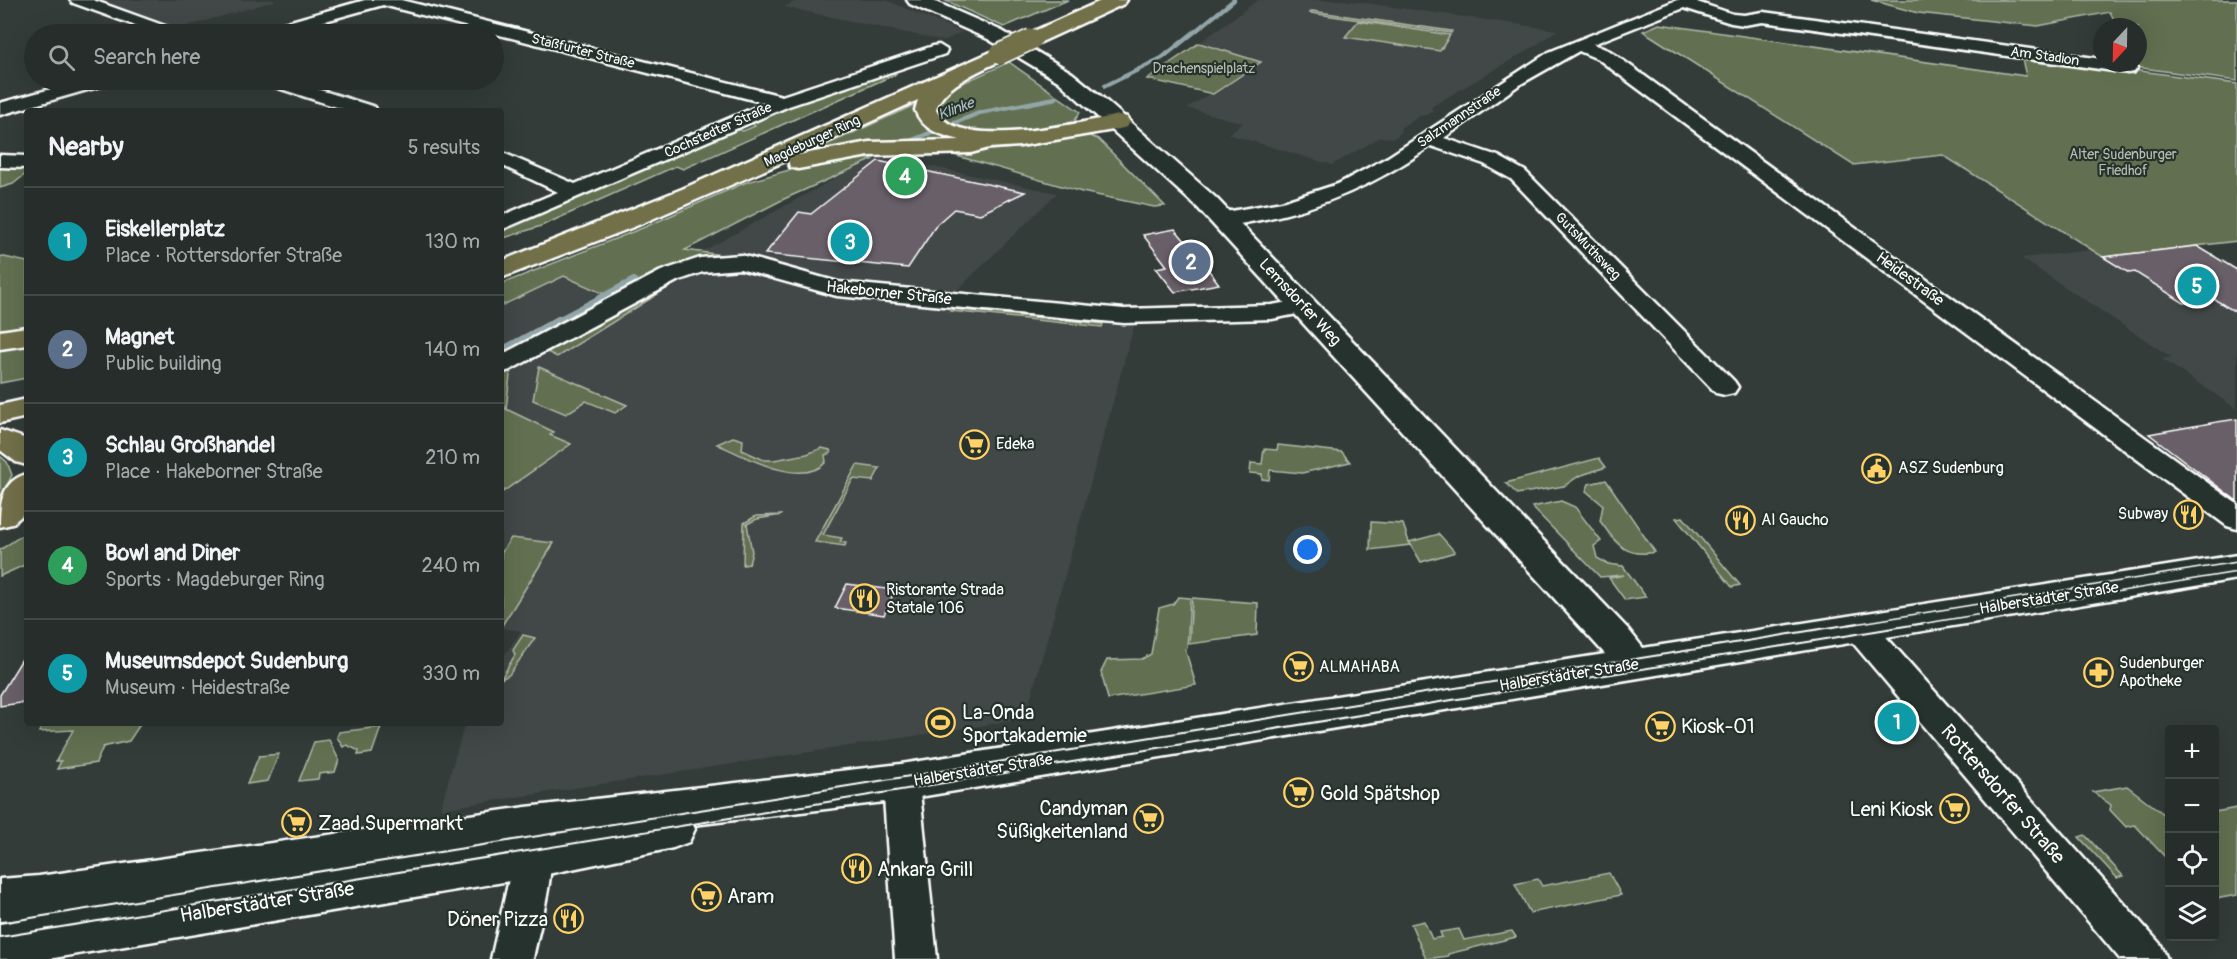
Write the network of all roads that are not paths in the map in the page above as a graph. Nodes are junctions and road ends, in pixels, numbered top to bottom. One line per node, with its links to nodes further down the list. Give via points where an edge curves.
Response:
1 (78, 0): 8 (street)
2 (383, 0): 9 (street); 10 (street, Staßfurter Straße)
3 (916, 0): 30 (street, Lemsdorfer Weg, via 1013,44 1079,88)
4 (1118, 0): 15 (highway, Magdeburger Ring)
5 (1085, 2): 15 (highway, Magdeburger Ring)
6 (1687, 2): 7 (street, Am Stadion); 17 (street, Salzmannstraße)
7 (1744, 20): 11 (street, Am Stadion, via 1762,16); 13 (street, Am Stadion, via 1757,28)
8 (145, 24)
9 (298, 24)
10 (477, 24)
11 (1828, 26): 14 (street, Am Stadion); 18 (street)
12 (504, 31): 27 (street, Staßfurter Straße)
13 (1757, 33)
14 (1892, 34): 16 (street, Am Stadion); 21 (street)
15 (1025, 36): 20 (highway, Magdeburger Ring, bridge)
16 (1961, 44): 22 (street, Am Stadion); 23 (street)
17 (1580, 45): 32 (street, Salzmannstraße, via 1539,65); 55 (street, Heidestraße, via 1604,55)
18 (1829, 46)
19 (939, 50): 27 (street, Cochstedter Straße)
20 (993, 51): 24 (highway, Magdeburger Ring); 40 (highway, Magdeburger Ring, via 698,177)
21 (1897, 56)
22 (2093, 63)
23 (1970, 66)
24 (954, 76): 31 (highway, via 928,101 928,115 944,128); 36 (highway, Magdeburger Ring)
25 (66, 90): 28 (street)
26 (303, 90): 29 (street)
27 (783, 102): 37 (street, Cochstedter Straße)
28 (0, 108)
29 (359, 108)
30 (1119, 122): 31 (highway, via 1020,139); 38 (street, Lemsdorfer Weg)
31 (980, 138): 36 (highway, via 970,146 884,147 839,153)
32 (1428, 138): 38 (street, Salzmannstraße, via 1340,190); 46 (street, GutsMuthsweg, via 1491,160 1518,175)
33 (504, 159): 37 (street)
34 (0, 161): 35 (street)
35 (24, 162)
36 (732, 178): 41 (highway, Magdeburger Ring)
37 (575, 192): 39 (street, Cochstedter Straße)
38 (1222, 219): 42 (street, Lemsdorfer Weg)
39 (504, 223)
40 (504, 252)
41 (504, 269)
42 (1304, 306): 45 (street, Hakeborner Straße, via 1272,312 1124,316 837,289 760,265 729,261 696,266 669,276); 60 (street, Lemsdorfer Weg, via 1609,632)
43 (24, 336): 44 (highway)
44 (0, 340)
45 (504, 363)
46 (1725, 387)
47 (24, 391): 48 (highway)
48 (0, 397)
49 (24, 409): 50 (highway)
50 (0, 414)
51 (0, 440): 52 (highway, via 12,442)
52 (24, 452)
53 (24, 490): 54 (highway)
54 (0, 516)
55 (2237, 519)
56 (24, 522): 57 (highway)
57 (0, 540)
58 (2237, 567): 59 (street, Halberstädter Straße)
59 (1860, 629): 60 (street, Halberstädter Straße); 67 (street, Rottersdorfer Straße)
60 (1634, 665): 61 (street, Halberstädter Straße)
61 (901, 782): 62 (street, Halberstädter Straße); 66 (street)
62 (530, 841): 63 (street, Halberstädter Straße); 64 (street, Halberstädter Straße); 65 (street)
63 (0, 900)
64 (0, 945)
65 (512, 959)
66 (916, 959)
67 (2146, 959)

